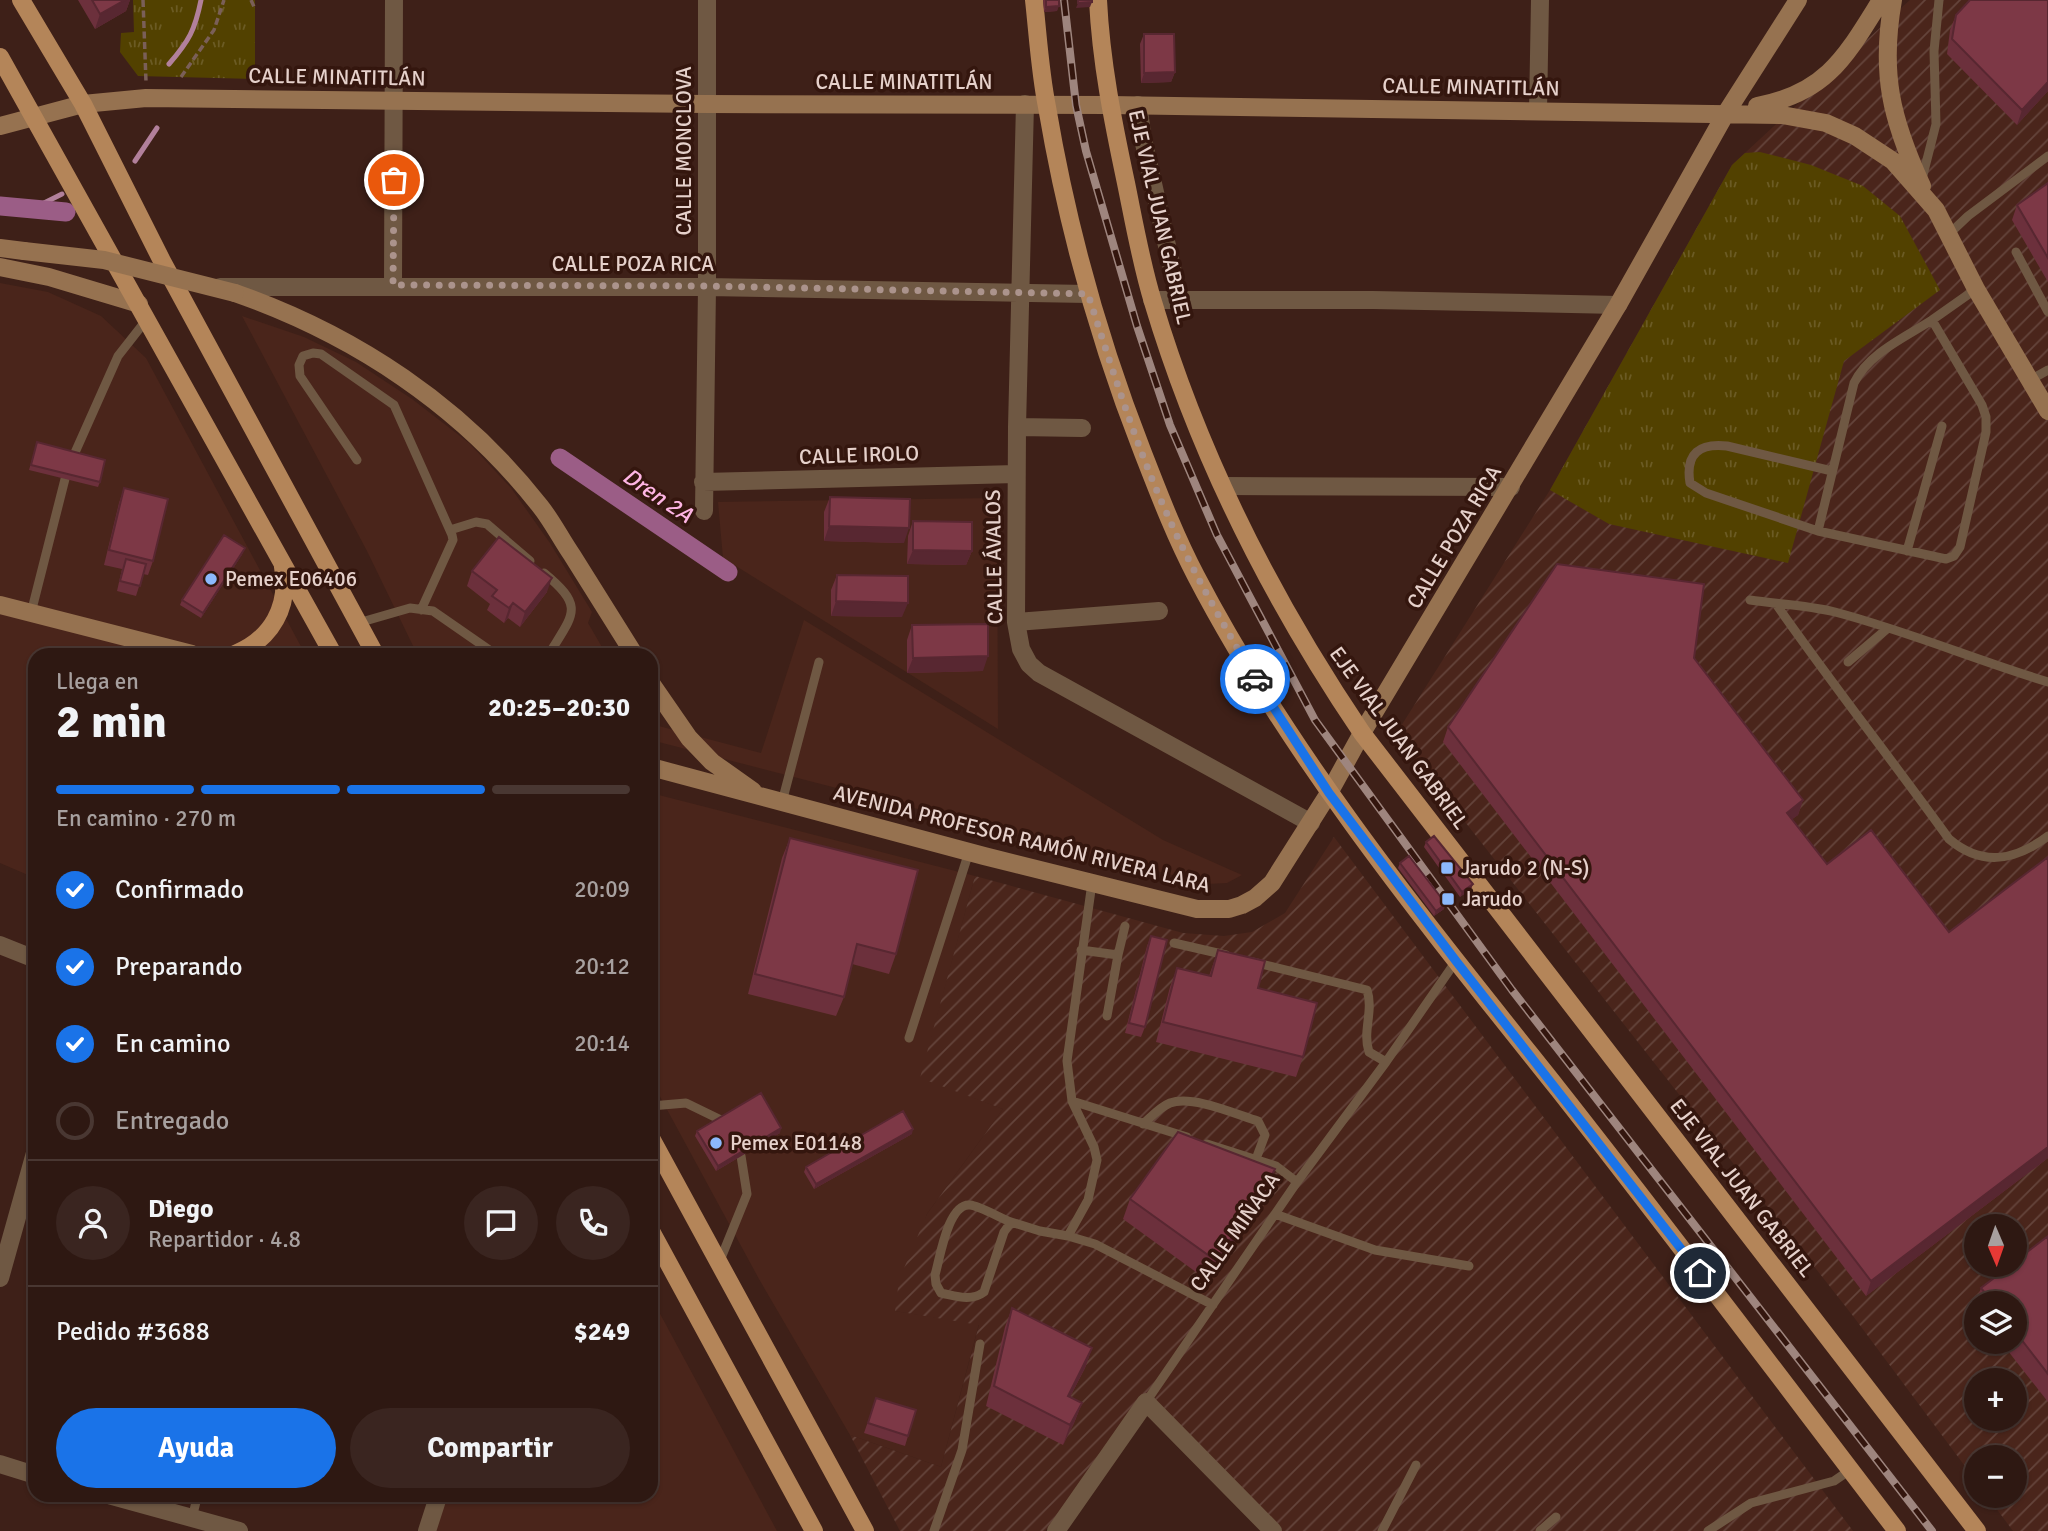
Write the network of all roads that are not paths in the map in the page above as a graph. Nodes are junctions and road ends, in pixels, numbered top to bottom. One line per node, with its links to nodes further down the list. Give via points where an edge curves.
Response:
1 (21, 0): 15 (main road)
2 (394, 0): 14 (street)
3 (707, 0): 16 (street, CALLE MONCLOVA)
4 (1034, 0): 18 (main road)
5 (1098, 0): 12 (main road, EJE VIAL JUAN GABRIEL)
6 (1103, 0): 12 (street)
7 (1540, 0): 21 (street)
8 (1798, 0): 22 (main road, CALLE POZA RICA)
9 (1881, 0): 22 (main road, via 1847,52 1803,93)
10 (1893, 0): 26 (main road, via 1888,29 1892,108)
11 (1938, 0): 26 (lane, via 1936,124)
12 (1099, 21): 19 (main road, EJE VIAL JUAN GABRIEL)
13 (0, 57): 23 (main road)
14 (394, 101): 15 (main road, CALLE MINATITLÁN, via 146,98); 16 (main road, CALLE MINATITLÁN); 32 (street)
15 (83, 104): 23 (main road, CALLE MINATITLÁN); 34 (main road)
16 (706, 104): 17 (main road, CALLE MINATITLÁN); 33 (street, CALLE MONCLOVA)
17 (1025, 104): 18 (main road, CALLE MINATITLÁN); 36 (street, CALLE ÁVALOS)
18 (1046, 104): 19 (main road, CALLE MINATITLÁN); 37 (main road)
19 (1110, 105): 20 (main road, CALLE MINATITLÁN); 39 (main road, EJE VIAL JUAN GABRIEL)
20 (1138, 106): 21 (main road, CALLE MINATITLÁN); 38 (street)
21 (1538, 111): 22 (main road, CALLE MINATITLÁN)
22 (1726, 113): 27 (main road, via 1782,115 1826,123 1855,136 1893,161); 40 (main road, CALLE POZA RICA)
23 (35, 117): 24 (main road, CALLE MINATITLÁN); 41 (main road)
24 (0, 126)
25 (2048, 156): 28 (lane)
26 (1921, 184): 27 (main road)
27 (1936, 210): 28 (main road)
28 (1949, 234): 35 (main road)
29 (0, 248): 78 (main road, bridge, via 104,260 222,290 329,333 397,374 446,408 492,450 541,508)
30 (2016, 252): 42 (lane)
31 (0, 267): 41 (main road, via 49,276)
32 (393, 285): 33 (street, CALLE POZA RICA); 34 (street, CALLE POZA RICA)
33 (707, 286): 36 (street, CALLE POZA RICA); 55 (street, CALLE MONCLOVA)
34 (177, 287): 70 (main road)
35 (1976, 289): 43 (lane); 45 (main road)
36 (1020, 292): 37 (street, CALLE POZA RICA); 48 (street, CALLE ÁVALOS)
37 (1088, 294): 85 (main road, via 1127,413 1196,576 1269,704)
38 (1179, 299): 39 (street); 40 (street)
39 (1152, 300): 56 (main road, EJE VIAL JUAN GABRIEL, via 1187,402)
40 (1618, 305): 57 (main road, CALLE POZA RICA)
41 (143, 312): 50 (lane); 62 (main road)
42 (2048, 313)
43 (1932, 320): 52 (lane, via 1860,370); 61 (lane, via 1982,405 1986,432 1960,547 1945,559)
44 (2048, 370): 45 (lane)
45 (2030, 380): 46 (main road)
46 (2048, 411)
47 (1942, 426): 61 (lane)
48 (1017, 427): 49 (street); 53 (street, CALLE ÁVALOS)
49 (1082, 428)
50 (73, 457)
51 (357, 460): 59 (lane, via 300,376 303,356 321,354 394,405)
52 (1832, 471): 60 (lane); 60 (lane, via 1713,444 1697,451 1688,473 1689,483 1706,493)
53 (1016, 474): 55 (street, CALLE IROLO); 69 (street, CALLE ÁVALOS)
54 (65, 479): 68 (lane)
55 (703, 482): 58 (street, CALLE MONCLOVA)
56 (1223, 486): 57 (street); 83 (main road, EJE VIAL JUAN GABRIEL, via 1286,611)
57 (1511, 487): 83 (main road, CALLE POZA RICA)
58 (704, 512)
59 (450, 530): 66 (lane, via 453,540); 77 (lane, via 476,522 487,524 565,590 572,615)
60 (1818, 531): 61 (lane)
61 (1908, 551)
62 (281, 557): 73 (main road, via 283,604 273,625); 74 (main road)
63 (1750, 600): 64 (lane)
64 (1776, 604): 71 (lane, via 1832,611); 89 (lane, via 1949,839 1964,852 1985,858 2011,856)
65 (0, 605): 68 (main road)
66 (421, 610): 70 (lane, via 410,608); 76 (lane, via 433,611)
67 (1159, 611): 69 (street)
68 (31, 613): 72 (main road)
69 (1016, 622): 88 (street, CALLE ÁVALOS, via 1021,649 1039,673)
70 (358, 623): 75 (main road)
71 (1888, 628): 80 (lane); 81 (lane)
72 (168, 648)
73 (246, 648)
74 (331, 648)
75 (372, 648)
76 (486, 648)
77 (553, 648)
78 (630, 648)
79 (819, 662): 87 (lane)
80 (1848, 662)
81 (2048, 682)
82 (658, 692): 86 (main road, via 712,762)
83 (1363, 733): 85 (main road, CALLE POZA RICA); 142 (main road, EJE VIAL JUAN GABRIEL)
84 (658, 769): 86 (main road, AVENIDA PROFESOR RAMÓN RIVERA LARA)
85 (1329, 793): 88 (main road, AVENIDA PROFESOR RAMÓN RIVERA LARA); 98 (main road)
86 (761, 796): 87 (main road, AVENIDA PROFESOR RAMÓN RIVERA LARA)
87 (782, 802): 90 (main road, AVENIDA PROFESOR RAMÓN RIVERA LARA)
88 (1311, 823): 91 (main road, AVENIDA PROFESOR RAMÓN RIVERA LARA, via 1272,883 1255,898 1228,909 1197,909)
89 (2048, 836)
90 (970, 852): 91 (main road, AVENIDA PROFESOR RAMÓN RIVERA LARA); 100 (lane)
91 (1092, 883): 95 (lane)
92 (1125, 926): 96 (lane)
93 (1174, 943): 101 (lane, via 1367,990 1368,1052)
94 (0, 945): 97 (street)
95 (1081, 950): 96 (lane); 102 (lane, via 1067,1061)
96 (1118, 955): 99 (lane)
97 (28, 956)
98 (1456, 961): 101 (lane, CALLE MIÑACA); 124 (main road)
99 (1107, 1016)
100 (909, 1038)
101 (1386, 1062): 110 (lane, CALLE MIÑACA)
102 (1072, 1101): 105 (lane); 114 (lane, via 1097,1160 1088,1200)
103 (658, 1105): 104 (lane, via 686,1103)
104 (722, 1120)
105 (1143, 1124): 108 (lane); 108 (lane, via 1167,1104 1181,1100 1258,1121 1265,1135)
106 (658, 1151): 116 (main road)
107 (741, 1156): 116 (lane, via 747,1194)
108 (1256, 1159): 110 (lane, via 1276,1166)
109 (28, 1172): 113 (street)
110 (1297, 1182): 111 (lane, CALLE MIÑACA)
111 (1275, 1214): 117 (lane, via 1375,1250); 119 (lane, CALLE MIÑACA)
112 (1011, 1222): 112 (lane, via 984,1292 977,1298 941,1293 935,1275 953,1214 970,1205); 114 (lane)
113 (7, 1227): 118 (street)
114 (1068, 1236): 119 (lane, via 1095,1244)
115 (658, 1244): 133 (main road)
116 (719, 1265): 134 (main road)
117 (1469, 1266)
118 (0, 1278)
119 (1213, 1305): 121 (lane, CALLE MIÑACA)
120 (980, 1344): 135 (lane, via 962,1450)
121 (1146, 1402): 136 (street, CALLE MIÑACA); 137 (street)
122 (0, 1464): 125 (street)
123 (1416, 1465): 138 (lane)
124 (1850, 1470): 140 (lane, via 1834,1481 1751,1503); 141 (main road)
125 (28, 1473)
126 (135, 1502): 130 (street)
127 (196, 1502): 130 (lane)
128 (436, 1502): 132 (street)
129 (1556, 1517): 139 (lane)
130 (192, 1518): 131 (street)
131 (239, 1531)
132 (427, 1531)
133 (814, 1531)
134 (865, 1531)
135 (934, 1531)
136 (1056, 1531)
137 (1273, 1531)
138 (1382, 1531)
139 (1540, 1531)
140 (1708, 1531)
141 (1897, 1531)
142 (1977, 1531)

